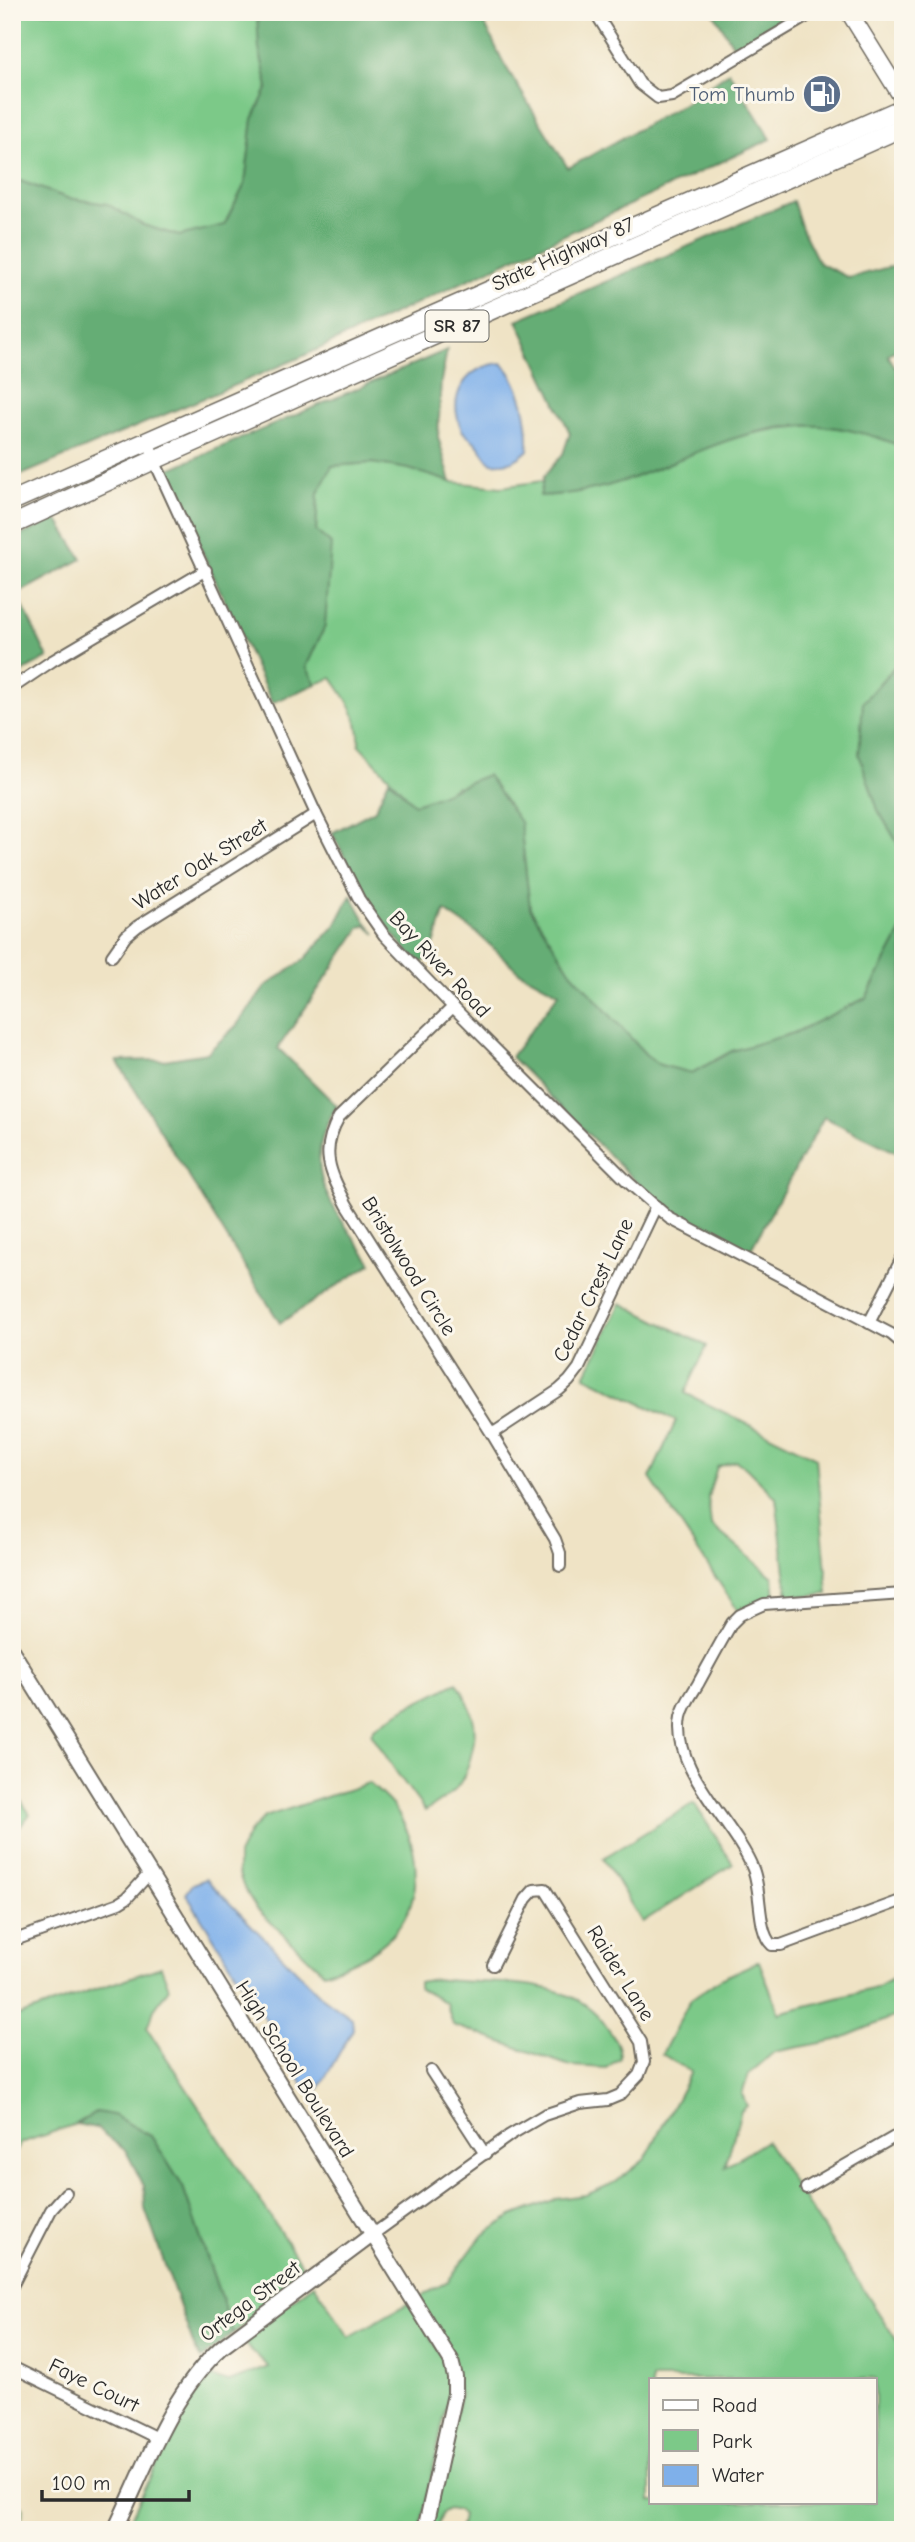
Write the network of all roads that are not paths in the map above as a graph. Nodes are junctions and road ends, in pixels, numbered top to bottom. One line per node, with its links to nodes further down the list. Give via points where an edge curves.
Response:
1 (595, 12): 2 (street, via 640,84 658,98 673,96)
2 (814, 12)
3 (849, 12): 4 (main road)
4 (903, 99)
5 (903, 108): 7 (highway, SR 87)
6 (903, 127): 8 (highway, State Highway 87 / SR 87)
7 (149, 440): 8 (street, Bay River Road); 9 (highway, SR 87)
8 (154, 460): 10 (highway, State Highway 87 / SR 87); 11 (street, Bay River Road)
9 (12, 501)
10 (12, 525)
11 (206, 570): 12 (street); 13 (street, Bay River Road)
12 (12, 688)
13 (316, 814): 14 (street, Water Oak Street, via 138,926); 15 (street, Bay River Road, via 369,917)
14 (112, 956)
15 (453, 1007): 16 (street, Bay River Road); 20 (street, Bristolwood Circle, via 339,1117 331,1132 328,1157 347,1205)
16 (656, 1206): 18 (street, Bay River Road, via 669,1218); 20 (street, Cedar Crest Lane, via 579,1368 569,1381)
17 (903, 1256): 18 (street)
18 (869, 1323): 19 (street, Bay River Road)
19 (903, 1344)
20 (492, 1434): 21 (street, Bristolwood Circle, via 555,1539)
21 (560, 1566)
22 (903, 1594): 25 (street, via 764,1604 740,1615 681,1717 688,1762 752,1867 763,1934 772,1945)
23 (12, 1651): 24 (street, High School Boulevard)
24 (149, 1874): 26 (street, via 118,1903); 34 (street, High School Boulevard)
25 (903, 1900)
26 (12, 1941)
27 (493, 1965): 31 (street, Raider Lane, via 526,1899 534,1889 545,1889 636,2032 644,2062 633,2084 620,2095 544,2115)
28 (431, 2071): 31 (street)
29 (899, 2134): 30 (street); 32 (street)
30 (903, 2148)
31 (485, 2154): 34 (street, Raider Lane)
32 (806, 2188)
33 (66, 2193): 35 (street, via 51,2210)
34 (372, 2235): 37 (street, Ortega Street, via 204,2363); 39 (street, High School Boulevard, via 444,2347 455,2377)
35 (12, 2287)
36 (12, 2367): 37 (street, Faye Court)
37 (159, 2439): 38 (street, Ortega Street)
38 (115, 2530)
39 (425, 2530)

